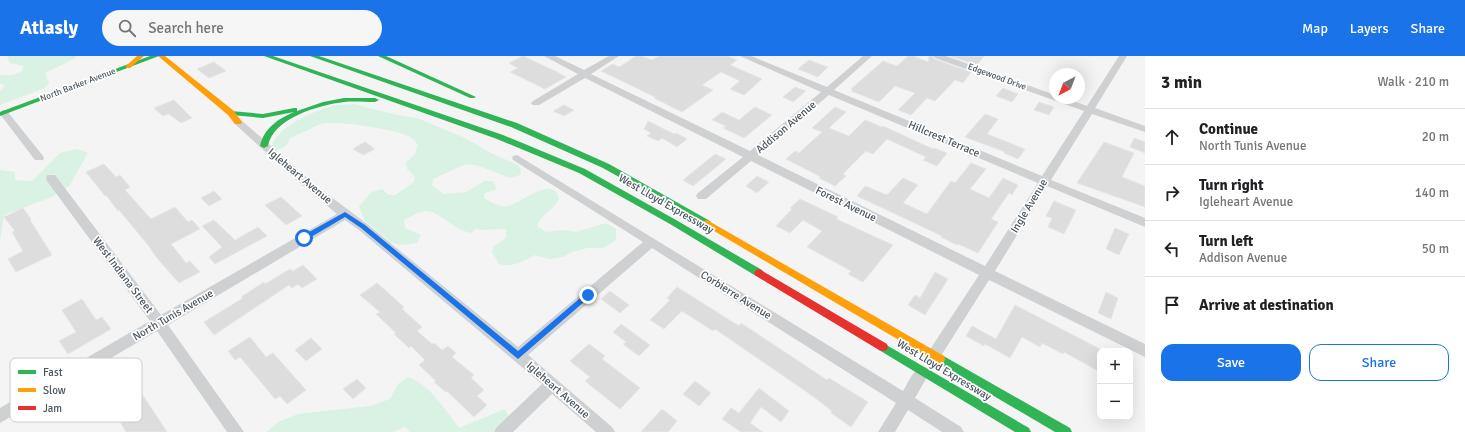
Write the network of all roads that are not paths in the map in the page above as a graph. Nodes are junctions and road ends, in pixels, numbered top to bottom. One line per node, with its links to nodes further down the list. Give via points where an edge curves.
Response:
1 (141, 56): 13 (main road)
2 (156, 56): 13 (main road, North Barker Avenue)
3 (161, 56): 28 (main road, Igleheart Avenue)
4 (267, 56): 14 (main road, West Lloyd Expressway)
5 (313, 56): 31 (main road, West Lloyd Expressway, via 483,113)
6 (381, 56): 20 (main road)
7 (548, 56): 15 (street, Forest Avenue)
8 (615, 56): 15 (street)
9 (744, 56): 17 (street, Hillcrest Terrace)
10 (868, 56): 17 (street, Addison Avenue)
11 (938, 56): 19 (street, Edgewood Drive)
12 (1123, 56): 24 (street, Ingle Avenue)
13 (128, 66): 26 (main road, North Barker Avenue)
14 (313, 73): 16 (main road); 21 (main road, West Lloyd Expressway)
15 (584, 74): 22 (street); 34 (street, Forest Avenue)
16 (322, 84)
17 (828, 91): 34 (street, Addison Avenue); 37 (street, Hillcrest Terrace)
18 (317, 96): 28 (main road, via 306,105 280,114)
19 (1049, 96)
20 (479, 100)
21 (395, 101): 27 (main road, via 343,100); 29 (main road, West Lloyd Expressway)
22 (536, 103)
23 (1072, 104): 24 (street, Edgewood Drive)
24 (1090, 110): 30 (street, Edgewood Drive); 37 (street, Ingle Avenue)
25 (506, 112): 31 (main road)
26 (2, 114): 35 (street)
27 (292, 117): 28 (main road, via 267,121); 32 (main road, via 271,130 265,138)
28 (234, 118): 32 (street, Igleheart Avenue)
29 (460, 123): 33 (main road); 48 (main road, West Lloyd Expressway, via 556,160 606,184)
30 (1145, 129)
31 (553, 141): 46 (main road, West Lloyd Expressway, via 606,166)
32 (264, 146): 39 (street, Igleheart Avenue)
33 (509, 152): 41 (street, Corbierre Avenue)
34 (750, 156): 38 (street, Addison Avenue); 42 (street, Forest Avenue)
35 (39, 158)
36 (51, 178): 43 (street, West Indiana Street)
37 (1045, 181): 40 (street, Hillcrest Terrace); 42 (street, Ingle Avenue)
38 (702, 196)
39 (345, 214): 43 (street, North Tunis Avenue); 45 (street, Igleheart Avenue)
40 (1145, 223)
41 (651, 242): 45 (street); 50 (street, Corbierre Avenue)
42 (988, 274): 44 (street, Forest Avenue); 46 (street, Ingle Avenue)
43 (159, 323): 47 (street, North Tunis Avenue); 53 (street, West Indiana Street)
44 (1145, 351)
45 (518, 355): 49 (street, Igleheart Avenue)
46 (934, 355): 59 (main road, West Lloyd Expressway)
47 (99, 358)
48 (924, 372): 50 (street); 58 (main road, West Lloyd Expressway)
49 (551, 385): 54 (street); 55 (street, Igleheart Avenue)
50 (905, 401): 56 (street); 57 (street, Corbierre Avenue)
51 (10, 410): 52 (street, North Tunis Avenue)
52 (0, 416)
53 (236, 432)
54 (502, 432)
55 (607, 432)
56 (886, 432)
57 (956, 432)
58 (1025, 432)
59 (1066, 432)

